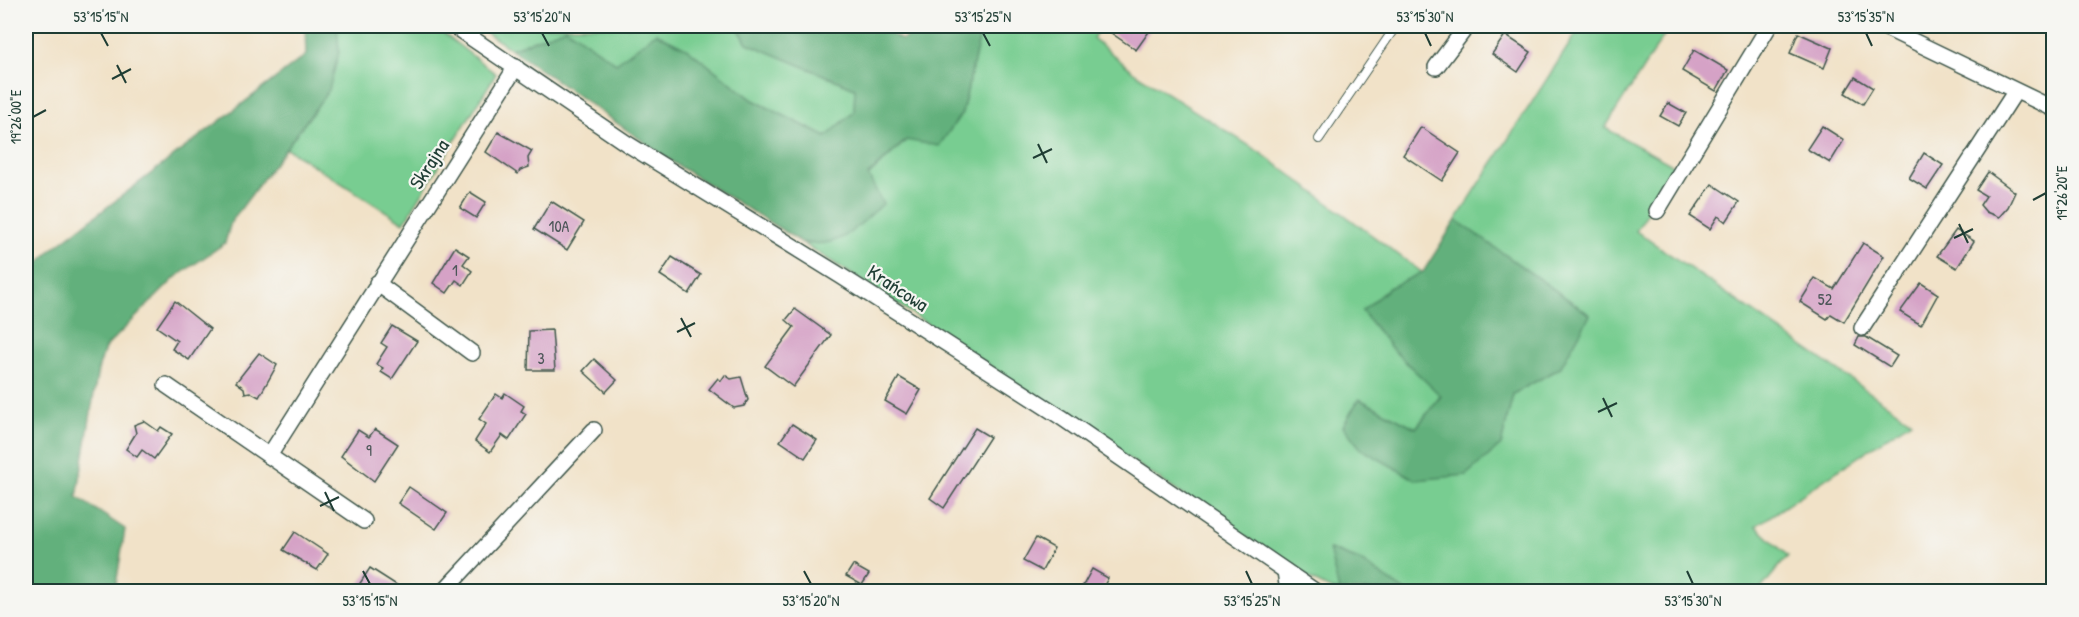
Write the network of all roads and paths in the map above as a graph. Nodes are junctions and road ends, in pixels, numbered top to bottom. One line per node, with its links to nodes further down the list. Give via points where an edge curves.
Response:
1 (454, 26): 6 (street, Krańcowa)
2 (1396, 26): 10 (lane)
3 (1467, 26): 7 (street)
4 (1769, 26): 11 (street)
5 (1882, 26): 8 (street)
6 (516, 67): 12 (street, Skrajna); 19 (street, Krańcowa, via 626,143 1061,417)
7 (1436, 67)
8 (2015, 92): 9 (street); 13 (street)
9 (2054, 109)
10 (1319, 138)
11 (1657, 211)
12 (377, 284): 14 (street); 17 (street, Skrajna)
13 (1862, 328)
14 (472, 353)
15 (166, 385): 17 (street)
16 (594, 430): 20 (street)
17 (269, 456): 18 (street)
18 (364, 521)
19 (1285, 571): 21 (street); 22 (street, Krańcowa)
20 (443, 591)
21 (1288, 591)
22 (1316, 591)

